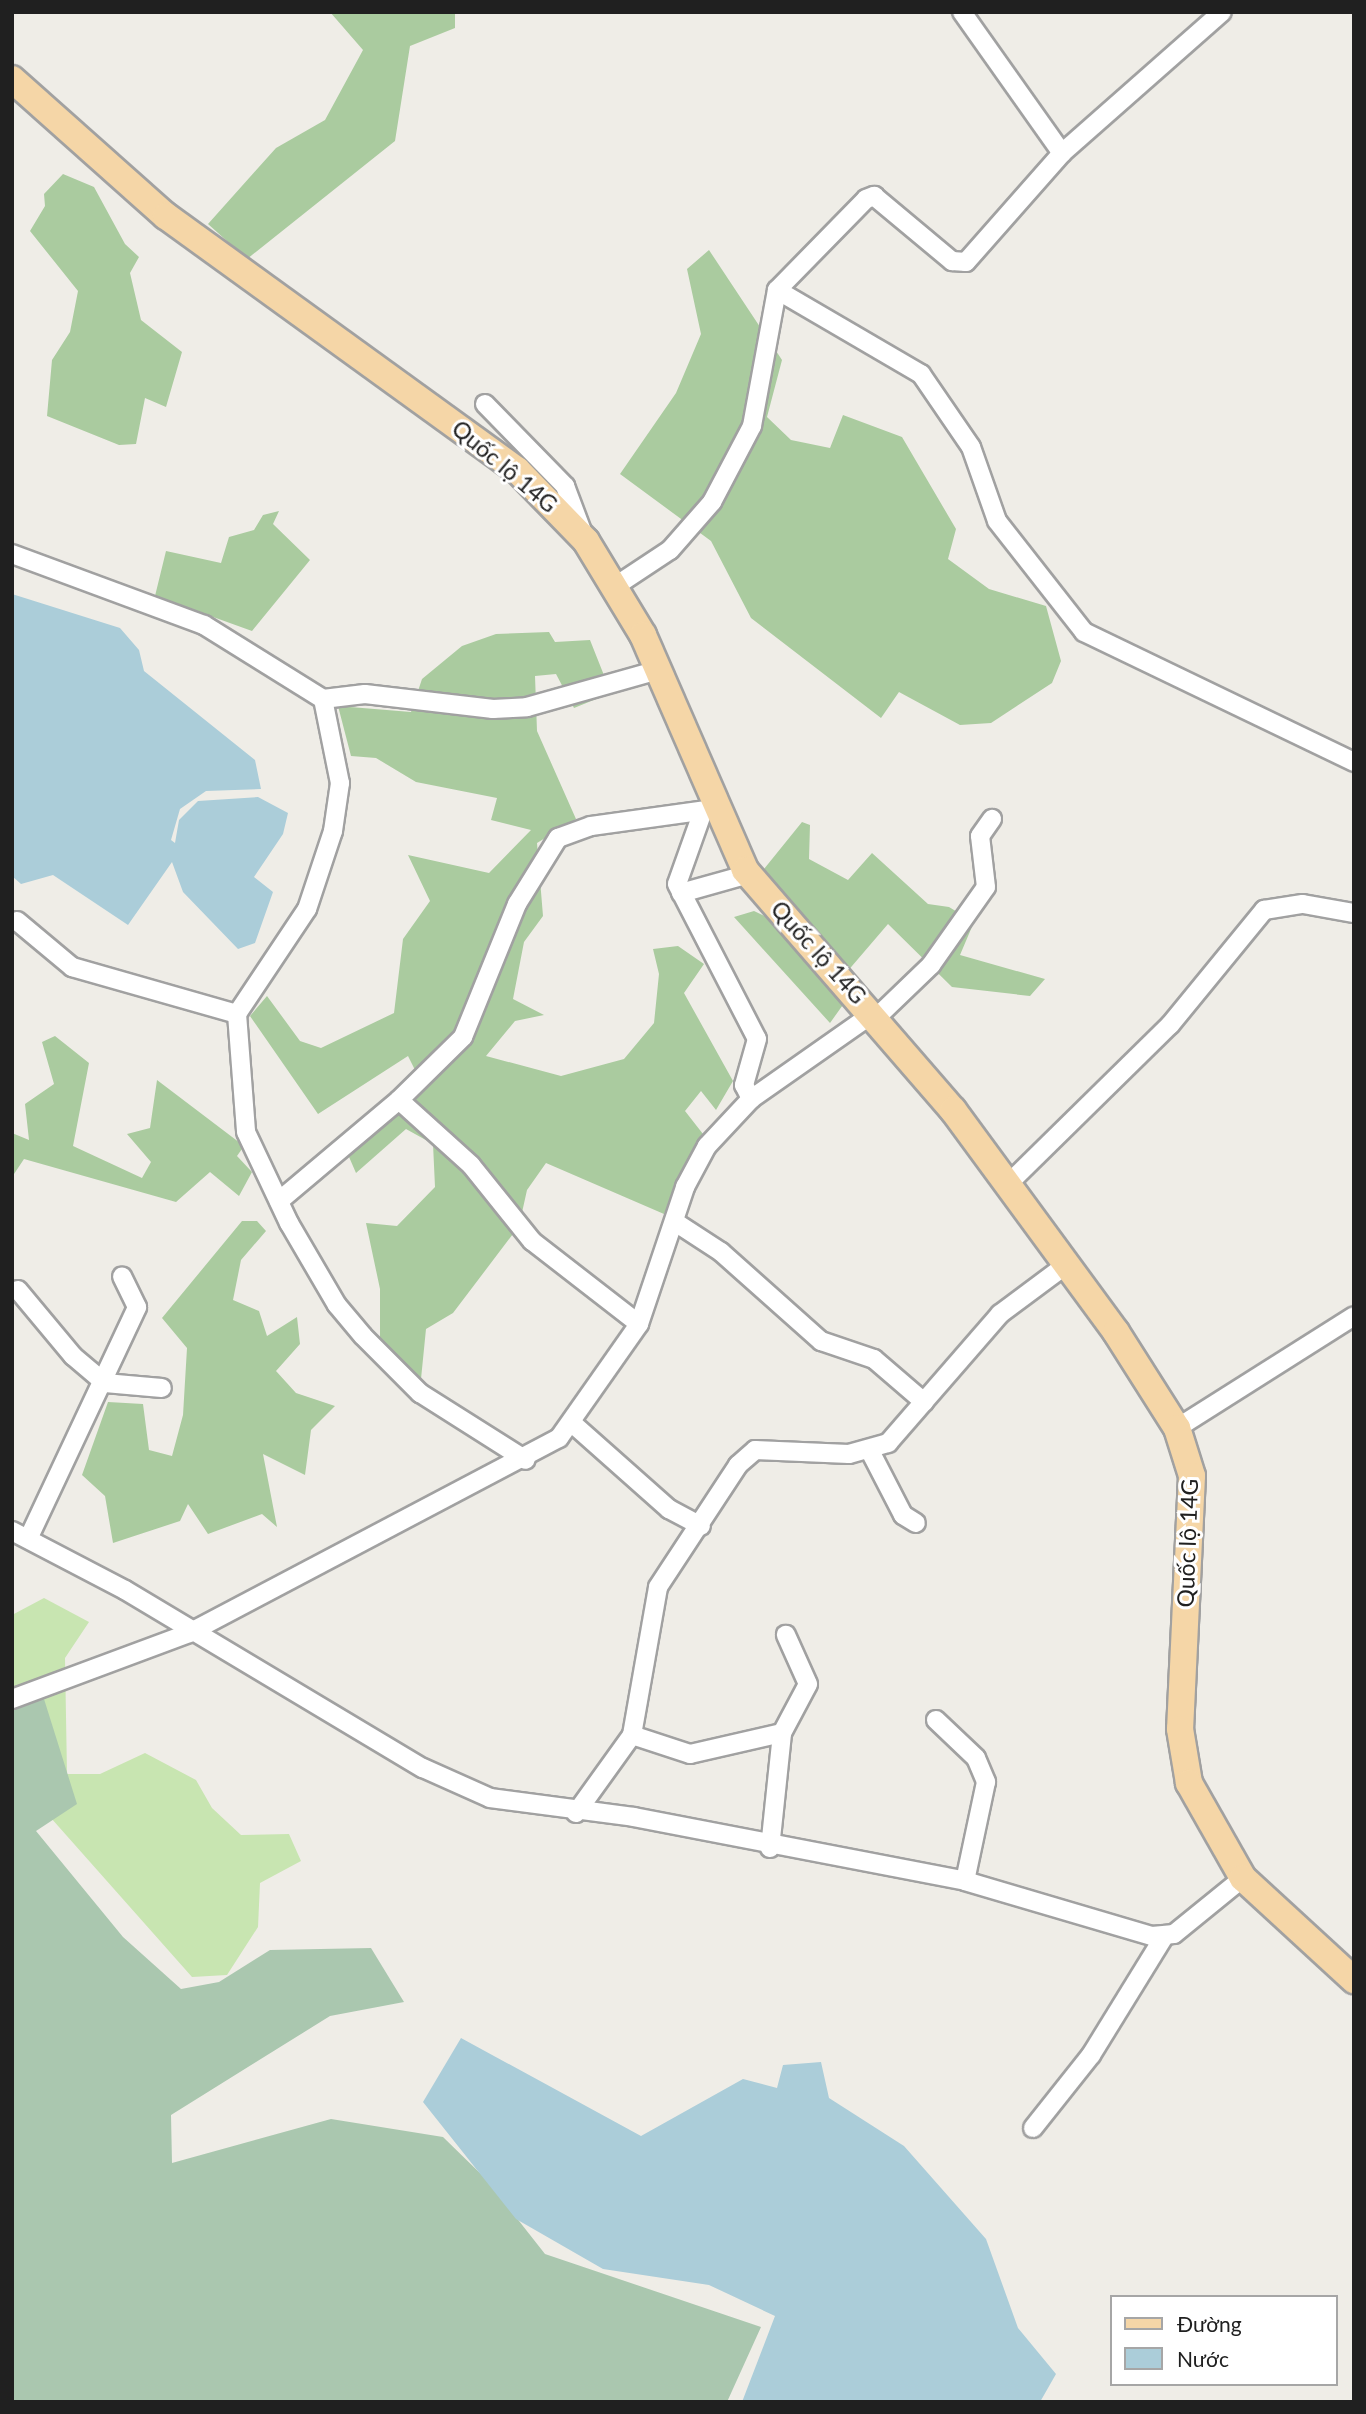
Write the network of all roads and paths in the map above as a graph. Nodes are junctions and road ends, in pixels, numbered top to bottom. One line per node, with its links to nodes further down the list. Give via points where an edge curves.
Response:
1 (962, 12): 4 (street)
2 (1223, 12): 4 (street)
3 (12, 79): 7 (main road, Quốc lộ 14G, via 166,216 517,470)
4 (1062, 153): 5 (street, via 966,262 952,261 874,197)
5 (778, 290): 9 (street, via 752,426 734,465 680,540); 12 (street, via 921,373 971,447 997,522 1084,632)
6 (485, 404): 7 (street, via 565,486 580,512)
7 (586, 541): 9 (main road, Quốc lộ 14G)
8 (12, 554): 11 (street, via 204,625)
9 (614, 587): 10 (main road, Quốc lộ 14G)
10 (659, 670): 11 (street, via 527,707 493,709 365,694); 13 (main road, Quốc lộ 14G)
11 (323, 699): 19 (street, via 340,783 333,831 307,909)
12 (1354, 762)
13 (709, 810): 15 (main road, Quốc lộ 14G); 16 (street, via 677,884); 22 (street, via 591,825 558,838 517,904 463,1037)
14 (992, 819): 20 (street, via 980,836 986,887 931,965)
15 (749, 874): 16 (street); 20 (main road, Quốc lộ 14G)
16 (681, 893): 21 (street, via 757,1039 744,1085)
17 (1354, 913): 23 (street, via 1303,904 1265,910 1170,1025)
18 (18, 921): 19 (street, via 72,967)
19 (237, 1014): 24 (street, via 246,1132)
20 (875, 1015): 21 (street); 23 (main road, Quốc lộ 14G)
21 (751, 1099): 25 (street, via 707,1146)
22 (399, 1100): 24 (street); 30 (street, via 471,1165 532,1241)
23 (1008, 1184): 26 (main road, Quốc lộ 14G)
24 (279, 1201): 37 (street, via 337,1305 363,1336 420,1393)
25 (675, 1222): 30 (street); 33 (street, via 721,1252 821,1341 874,1359)
26 (1067, 1264): 33 (street, via 1000,1314); 35 (main road, Quốc lộ 14G)
27 (122, 1276): 31 (street, via 137,1307)
28 (18, 1290): 31 (street, via 73,1356)
29 (1354, 1316): 35 (street)
30 (639, 1324): 34 (street)
31 (105, 1383): 32 (street); 40 (street)
32 (162, 1388)
33 (924, 1402): 36 (street, via 888,1443)
34 (572, 1423): 37 (street); 39 (street, via 662,1503)
35 (1177, 1428): 49 (main road, Quốc lộ 14G, via 1192,1476 1180,1730 1201,1811)
36 (870, 1451): 38 (street, via 903,1515); 39 (street, via 755,1450 738,1465)
37 (526, 1460): 41 (street, via 281,1580)
38 (916, 1523)
39 (701, 1526): 46 (street, via 658,1587)
40 (20, 1534): 41 (street)
41 (189, 1633): 43 (street); 47 (street, via 474,1793)
42 (786, 1635): 45 (street, via 808,1684)
43 (12, 1699)
44 (936, 1720): 50 (street, via 976,1758 986,1782)
45 (782, 1733): 46 (street, via 690,1754); 48 (street)
46 (632, 1735): 47 (street)
47 (576, 1813): 48 (street, via 634,1817)
48 (770, 1848): 50 (street)
49 (1242, 1878): 51 (street); 52 (main road, Quốc lộ 14G)
50 (965, 1881): 51 (street)
51 (1164, 1937): 53 (street, via 1091,2055)
52 (1354, 1980)
53 (1033, 2129)

